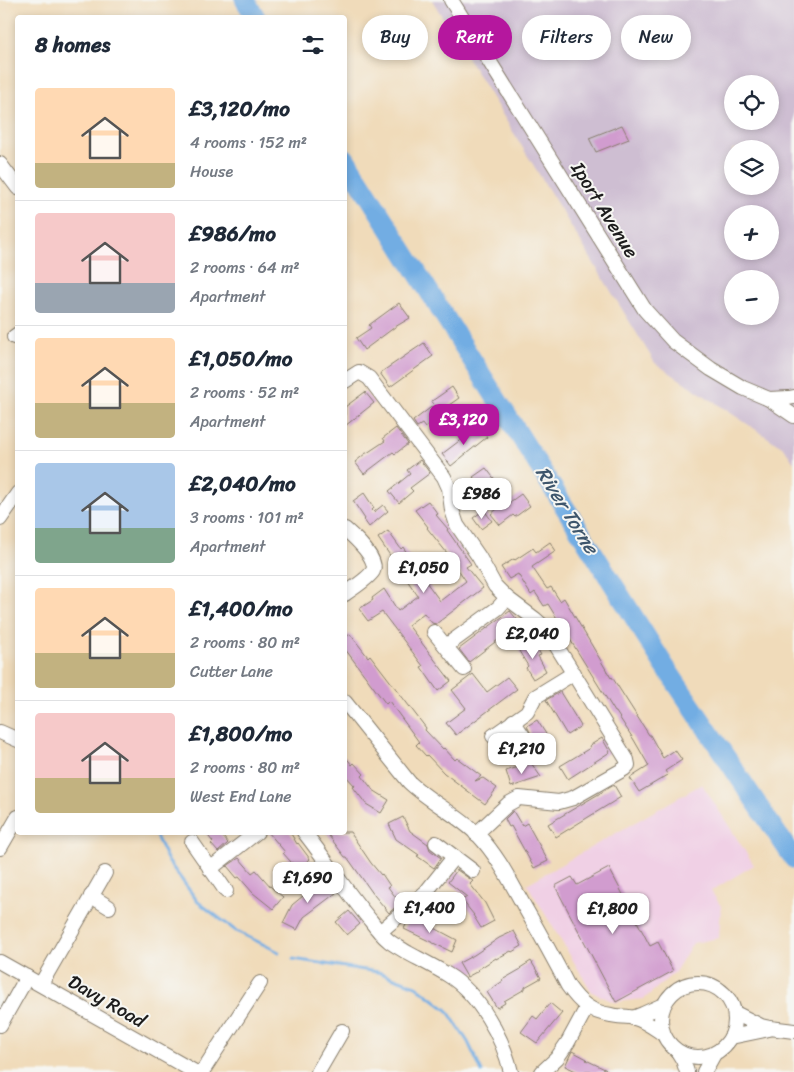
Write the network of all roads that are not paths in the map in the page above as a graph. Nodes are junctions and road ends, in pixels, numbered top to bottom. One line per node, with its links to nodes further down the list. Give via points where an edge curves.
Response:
1 (451, 0): 6 (street, Iport Avenue, via 645,310 673,340 711,369)
2 (0, 164): 3 (street)
3 (15, 183)
4 (347, 380): 12 (street, via 359,372 369,378 444,477 457,525 495,586)
5 (794, 396): 6 (street, Iport Avenue)
6 (769, 399): 7 (street, Iport Avenue)
7 (794, 416)
8 (15, 498): 9 (street)
9 (0, 519)
10 (347, 531): 11 (street, via 372,558 374,566 366,578)
11 (347, 592)
12 (507, 598): 14 (street); 16 (street, via 546,629)
13 (434, 632): 14 (street)
14 (446, 646): 15 (street)
15 (464, 669)
16 (574, 673): 18 (street, via 535,696 527,712); 24 (street, via 628,766 573,798 559,802 519,798)
17 (347, 704): 24 (street, via 409,782)
18 (513, 721): 20 (street); 21 (street)
19 (0, 732): 22 (street)
20 (493, 736)
21 (523, 736)
22 (15, 739)
23 (15, 822): 29 (street)
24 (476, 834): 43 (street, via 500,863 568,986)
25 (253, 835): 31 (street)
26 (306, 835): 37 (street)
27 (192, 842): 31 (street)
28 (436, 843): 30 (street)
29 (0, 848)
30 (454, 857): 32 (street); 37 (street, via 426,892)
31 (210, 869): 34 (street)
32 (472, 871)
33 (105, 873): 35 (street)
34 (226, 891)
35 (91, 896): 36 (street); 41 (street)
36 (109, 907)
37 (380, 932): 57 (street, via 389,942 462,986 495,1030 508,1056)
38 (0, 962): 39 (street, Davy Road)
39 (27, 977): 41 (street, Davy Road); 46 (street)
40 (260, 983): 55 (street)
41 (41, 984): 54 (street, Davy Road)
42 (663, 1005): 44 (street, via 672,993 685,985 700,982 723,992); 45 (street); 50 (street)
43 (587, 1007): 45 (street); 58 (street, via 557,1058)
44 (735, 1013): 47 (street); 51 (street)
45 (633, 1018): 50 (street)
46 (0, 1024)
47 (770, 1028): 49 (street); 51 (street)
48 (342, 1031): 56 (street)
49 (792, 1031)
50 (662, 1033): 52 (street)
51 (732, 1038): 53 (street)
52 (678, 1052): 53 (street, via 702,1058); 59 (street)
53 (714, 1054): 60 (street)
54 (195, 1072)
55 (202, 1072)
56 (318, 1072)
57 (511, 1072)
58 (542, 1072)
59 (687, 1072)
60 (704, 1072)

